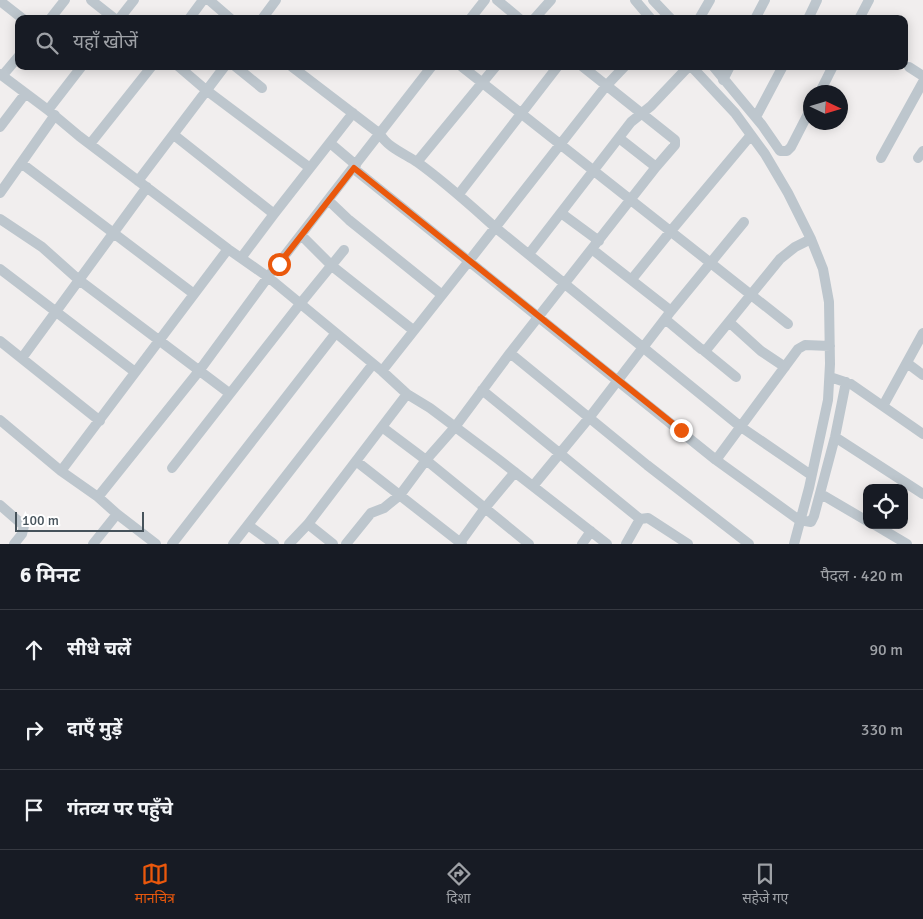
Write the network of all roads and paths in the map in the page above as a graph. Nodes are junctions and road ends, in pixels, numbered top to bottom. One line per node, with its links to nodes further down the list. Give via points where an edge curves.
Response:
1 (65, 0): 18 (street)
2 (90, 0): 19 (street)
3 (134, 0): 20 (street)
4 (203, 0): 21 (street)
5 (209, 0): 22 (street)
6 (276, 0): 23 (street)
7 (485, 0): 24 (street)
8 (496, 0): 25 (street)
9 (551, 0): 26 (street)
10 (635, 0): 27 (street)
11 (654, 0): 28 (street)
12 (710, 0): 29 (street)
13 (765, 0): 30 (street)
14 (817, 0): 31 (street)
15 (868, 0): 32 (street)
16 (0, 1): 17 (street)
17 (18, 15)
18 (53, 15)
19 (110, 15)
20 (122, 15)
21 (192, 15)
22 (226, 15)
23 (265, 15)
24 (473, 15)
25 (515, 15)
26 (538, 15)
27 (648, 15)
28 (667, 15)
29 (701, 15)
30 (758, 15)
31 (810, 15)
32 (861, 15)
33 (15, 60): 53 (street)
34 (910, 68): 54 (street)
35 (79, 70): 64 (street)
36 (149, 70): 76 (street)
37 (183, 70): 61 (street)
38 (222, 70): 61 (street)
39 (240, 70): 60 (street)
40 (296, 70): 65 (street)
41 (429, 70): 71 (street)
42 (466, 70): 57 (street)
43 (493, 70): 57 (street)
44 (555, 70): 67 (street)
45 (587, 70): 59 (street)
46 (621, 70): 59 (street)
47 (686, 70): 66 (street)
48 (694, 70): 73 (street, via 735,113)
49 (716, 70): 55 (street)
50 (728, 70): 55 (street)
51 (781, 70): 68 (street)
52 (832, 70): 58 (street)
53 (1, 75): 62 (street)
54 (923, 76)
55 (723, 80): 68 (street)
56 (923, 82): 63 (street)
57 (482, 84): 67 (street); 79 (street)
58 (824, 85)
59 (606, 86): 66 (street); 77 (street)
60 (262, 88)
61 (206, 90): 72 (street); 83 (street)
62 (25, 94): 64 (street); 70 (street)
63 (920, 95): 78 (street)
64 (52, 113): 76 (street); 80 (street)
65 (353, 113): 71 (street); 75 (street)
66 (641, 113): 74 (street); 82 (street, via 675,142)
67 (521, 115): 77 (street); 87 (street)
68 (756, 117): 69 (street, via 777,148 784,152 791,147)
69 (803, 124)
70 (0, 127)
71 (380, 134): 79 (street, via 385,141); 81 (street)
72 (174, 135): 85 (street); 91 (street)
73 (751, 135): 95 (street); 98 (street, via 788,193)
74 (619, 138): 82 (street); 84 (street)
75 (330, 143): 81 (street); 83 (street)
76 (90, 144): 85 (street)
77 (560, 145): 84 (street); 94 (street)
78 (881, 158)
79 (417, 162): 87 (street)
80 (21, 163): 86 (street); 96 (street)
81 (355, 166): 88 (street); 104 (street)
82 (656, 167): 89 (street)
83 (310, 168): 91 (street)
84 (593, 172): 89 (street); 90 (street)
85 (142, 184): 96 (street); 100 (street)
86 (0, 193)
87 (459, 194): 94 (street)
88 (328, 200): 97 (street); 113 (street)
89 (630, 201): 95 (street); 99 (street)
90 (562, 212): 99 (street); 102 (street)
91 (274, 214): 103 (street)
92 (0, 219): 109 (street, via 42,247)
93 (744, 222): 105 (street)
94 (496, 228): 102 (street); 104 (street)
95 (670, 232): 105 (street); 110 (street)
96 (113, 233): 109 (street); 112 (street)
97 (302, 236): 106 (street); 108 (street)
98 (811, 239): 114 (street, via 785,254); 127 (street, via 823,269 829,302)
99 (596, 245): 110 (street); 111 (street)
100 (228, 250): 103 (street); 112 (street)
101 (344, 250): 106 (street)
102 (529, 254): 111 (street)
103 (241, 258): 108 (street)
104 (470, 262): 113 (street); 118 (street)
105 (711, 264): 114 (street); 117 (street)
106 (332, 266): 115 (street); 121 (street)
107 (0, 269): 116 (street)
108 (268, 278): 115 (street); 134 (street)
109 (79, 280): 116 (street); 124 (street)
110 (632, 280): 117 (street)
111 (565, 283): 118 (street); 126 (street)
112 (194, 294): 124 (street)
113 (442, 295): 121 (street)
114 (750, 295): 119 (street); 120 (street)
115 (300, 304): 123 (street); 141 (street)
116 (57, 312): 130 (street); 135 (street)
117 (668, 315): 126 (street); 128 (street)
118 (539, 316): 129 (street); 139 (street)
119 (729, 322): 128 (street); 133 (street, via 761,351)
120 (788, 324)
121 (413, 330): 132 (street, via 405,343)
122 (923, 333): 131 (street)
123 (335, 334): 132 (street); 178 (street)
124 (160, 339): 134 (street); 135 (street)
125 (0, 341): 130 (street)
126 (644, 346): 139 (street); 149 (street)
127 (830, 346): 133 (street, via 801,346); 138 (street)
128 (703, 350): 137 (street)
129 (510, 353): 140 (street); 144 (street)
130 (22, 358): 146 (street)
131 (907, 363): 136 (street); 143 (street)
132 (378, 367): 142 (street); 172 (street)
133 (785, 367): 149 (street)
134 (199, 371): 141 (street); 164 (street)
135 (134, 372): 146 (street)
136 (923, 375)
137 (736, 377)
138 (837, 379): 143 (street); 151 (street); 159 (street, via 828,400)
139 (617, 381): 144 (street); 154 (street)
140 (482, 390): 148 (street); 152 (street)
141 (230, 393): 156 (street)
142 (407, 394): 147 (street); 148 (street)
143 (883, 406): 150 (street)
144 (589, 418): 152 (street); 190 (street)
145 (0, 420): 157 (street)
146 (100, 421): 157 (street)
147 (382, 427): 153 (street); 155 (street)
148 (455, 427): 153 (street); 158 (street)
149 (741, 427): 154 (street); 159 (street)
150 (923, 434)
151 (835, 437): 161 (street); 162 (street)
152 (559, 454): 160 (street); 169 (street)
153 (426, 460): 163 (street); 166 (street)
154 (716, 460): 170 (street)
155 (356, 461): 163 (street); 171 (street)
156 (172, 468)
157 (61, 470): 164 (street)
158 (515, 472): 160 (street); 166 (street)
159 (811, 475): 170 (street)
160 (533, 486): 174 (street)
161 (821, 494): 168 (street); 170 (street, via 813,519)
162 (923, 494)
163 (400, 495): 183 (street, via 371,514); 184 (street)
164 (98, 497): 167 (street)
165 (0, 505): 175 (street, via 24,526)
166 (486, 508): 184 (street); 185 (street)
167 (117, 514): 176 (street); 177 (street)
168 (863, 518)
169 (640, 519): 188 (street); 189 (street, via 648,518)
170 (804, 521): 191 (street)
171 (308, 524): 181 (street); 182 (street)
172 (248, 525): 179 (street); 180 (street)
173 (882, 529): 192 (street)
174 (591, 531): 186 (street); 187 (street)
175 (14, 544)
176 (93, 544)
177 (156, 544)
178 (172, 544)
179 (233, 544)
180 (274, 544)
181 (289, 544)
182 (333, 544)
183 (346, 544)
184 (461, 544)
185 (529, 544)
186 (582, 544)
187 (607, 544)
188 (626, 544)
189 (688, 544)
190 (750, 544)
191 (794, 544)
192 (907, 544)

